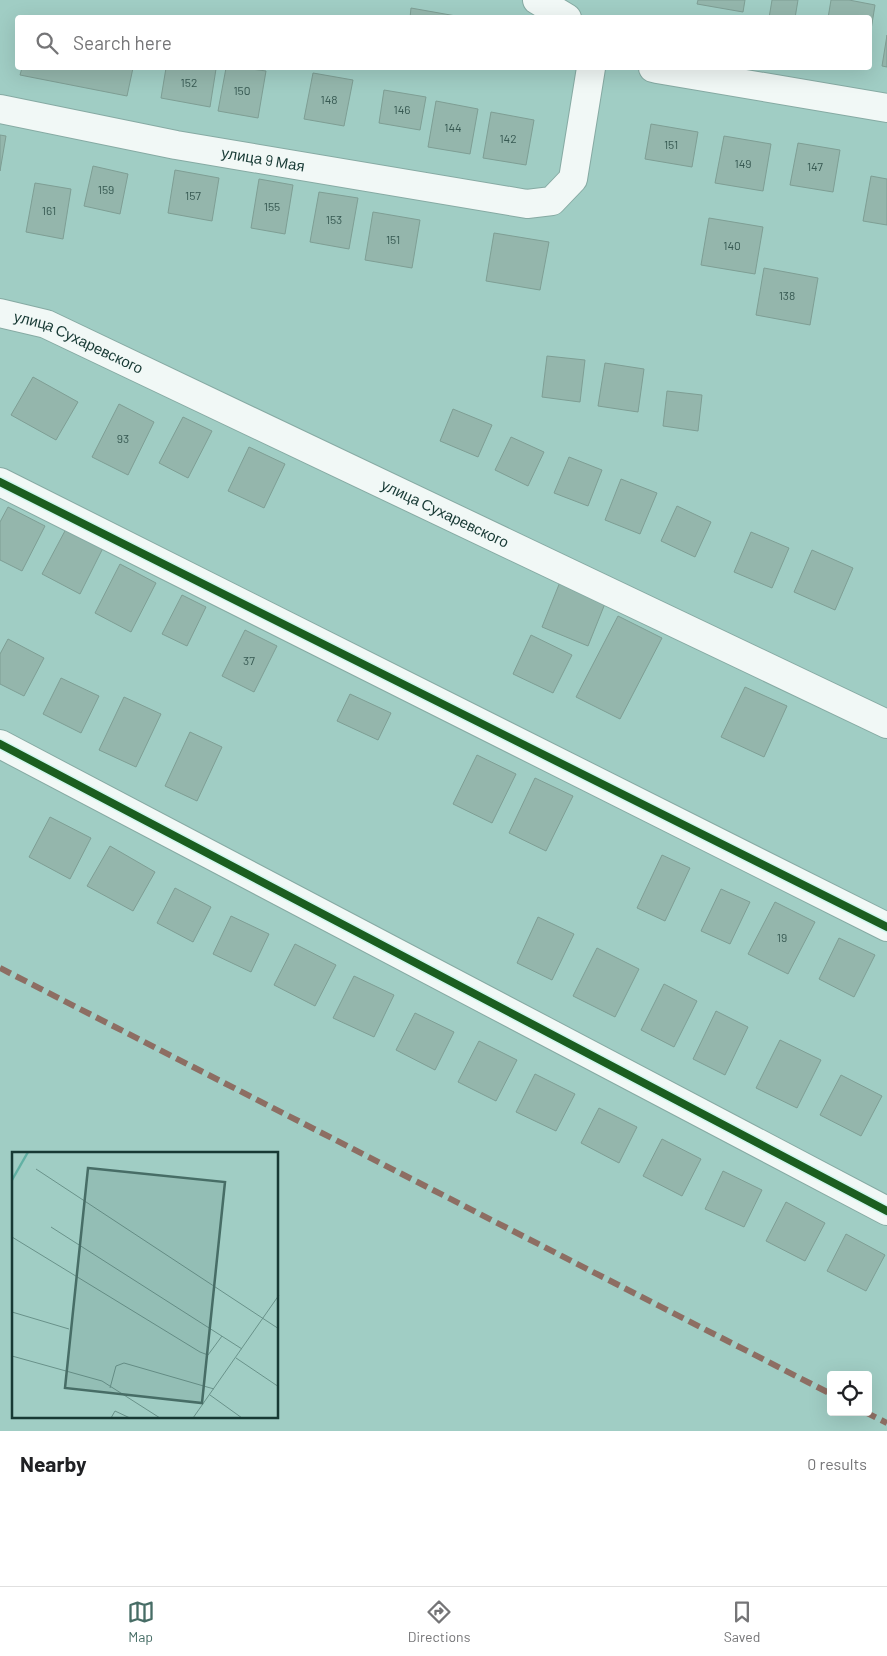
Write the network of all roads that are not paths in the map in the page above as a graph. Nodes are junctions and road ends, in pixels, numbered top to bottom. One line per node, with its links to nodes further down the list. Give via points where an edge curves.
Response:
1 (537, 0): 2 (street)
2 (562, 15)
3 (591, 70): 6 (street, улица 9 Мая, via 573,179 552,201 527,204 176,145)
4 (663, 70): 5 (street)
5 (887, 108)
6 (0, 109)
7 (0, 313): 9 (street, улица Сухаревского, via 46,324)
8 (0, 482): 11 (street)
9 (887, 724)
10 (0, 744): 12 (street)
11 (887, 927)
12 (887, 1211)

